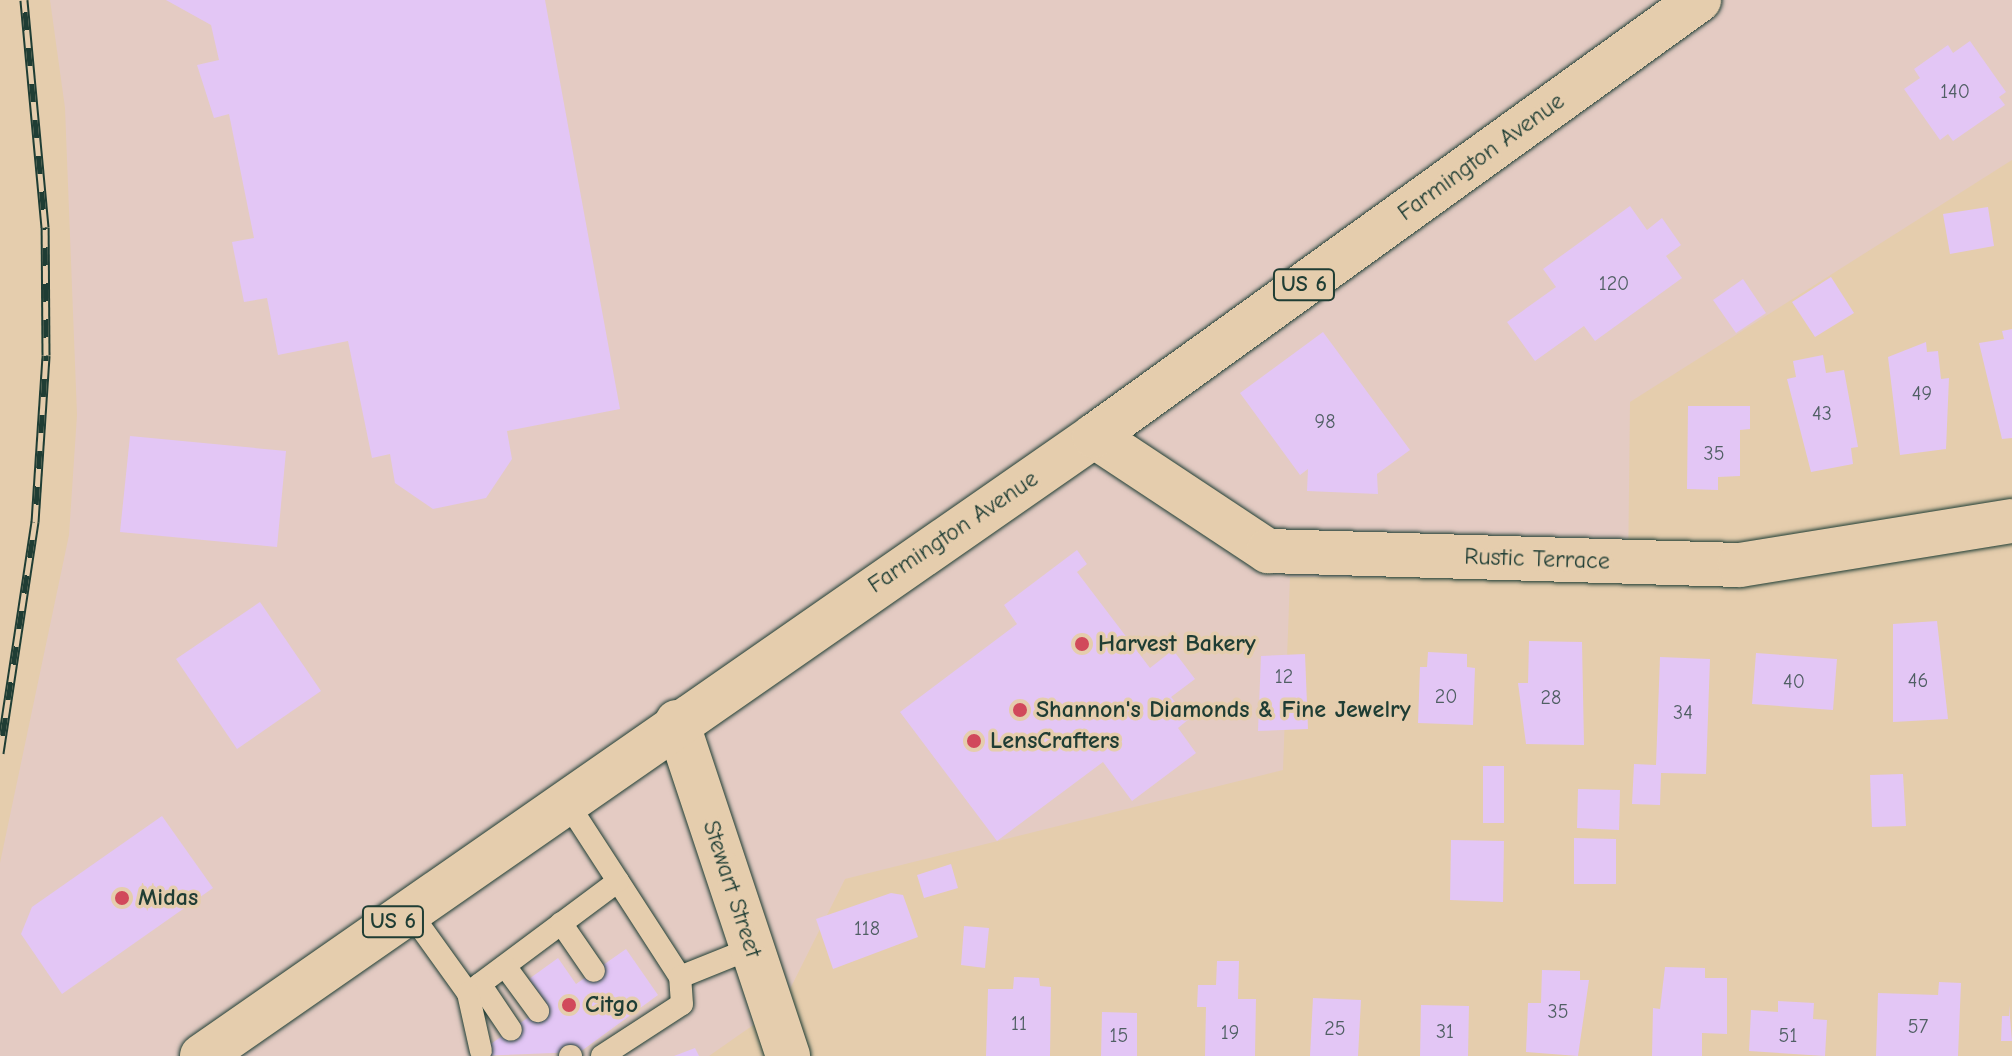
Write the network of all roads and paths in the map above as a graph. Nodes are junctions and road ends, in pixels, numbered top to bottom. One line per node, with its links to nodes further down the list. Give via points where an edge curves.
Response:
1 (1699, 0): 2 (main road, Farmington Avenue / US 6)
2 (1094, 436): 3 (main road, Rustic Terrace, via 1268,551 1740,565); 4 (main road, Farmington Avenue / US 6)
3 (2012, 521)
4 (677, 722): 5 (main road, Farmington Avenue / US 6); 9 (main road, Stewart Street)
5 (566, 801): 6 (lane); 7 (main road, Farmington Avenue / US 6)
6 (618, 881): 8 (lane); 12 (lane)
7 (409, 911): 13 (lane); 17 (main road, Farmington Avenue / US 6)
8 (561, 923): 10 (lane); 11 (lane)
9 (752, 948): 12 (lane); 19 (main road, Stewart Street)
10 (505, 966): 13 (lane); 14 (lane)
11 (594, 971)
12 (680, 977): 18 (lane, via 682,1004 631,1026)
13 (474, 989): 15 (lane); 16 (lane)
14 (538, 1011)
15 (511, 1030)
16 (481, 1051)
17 (202, 1056)
18 (602, 1056)
19 (788, 1056)

